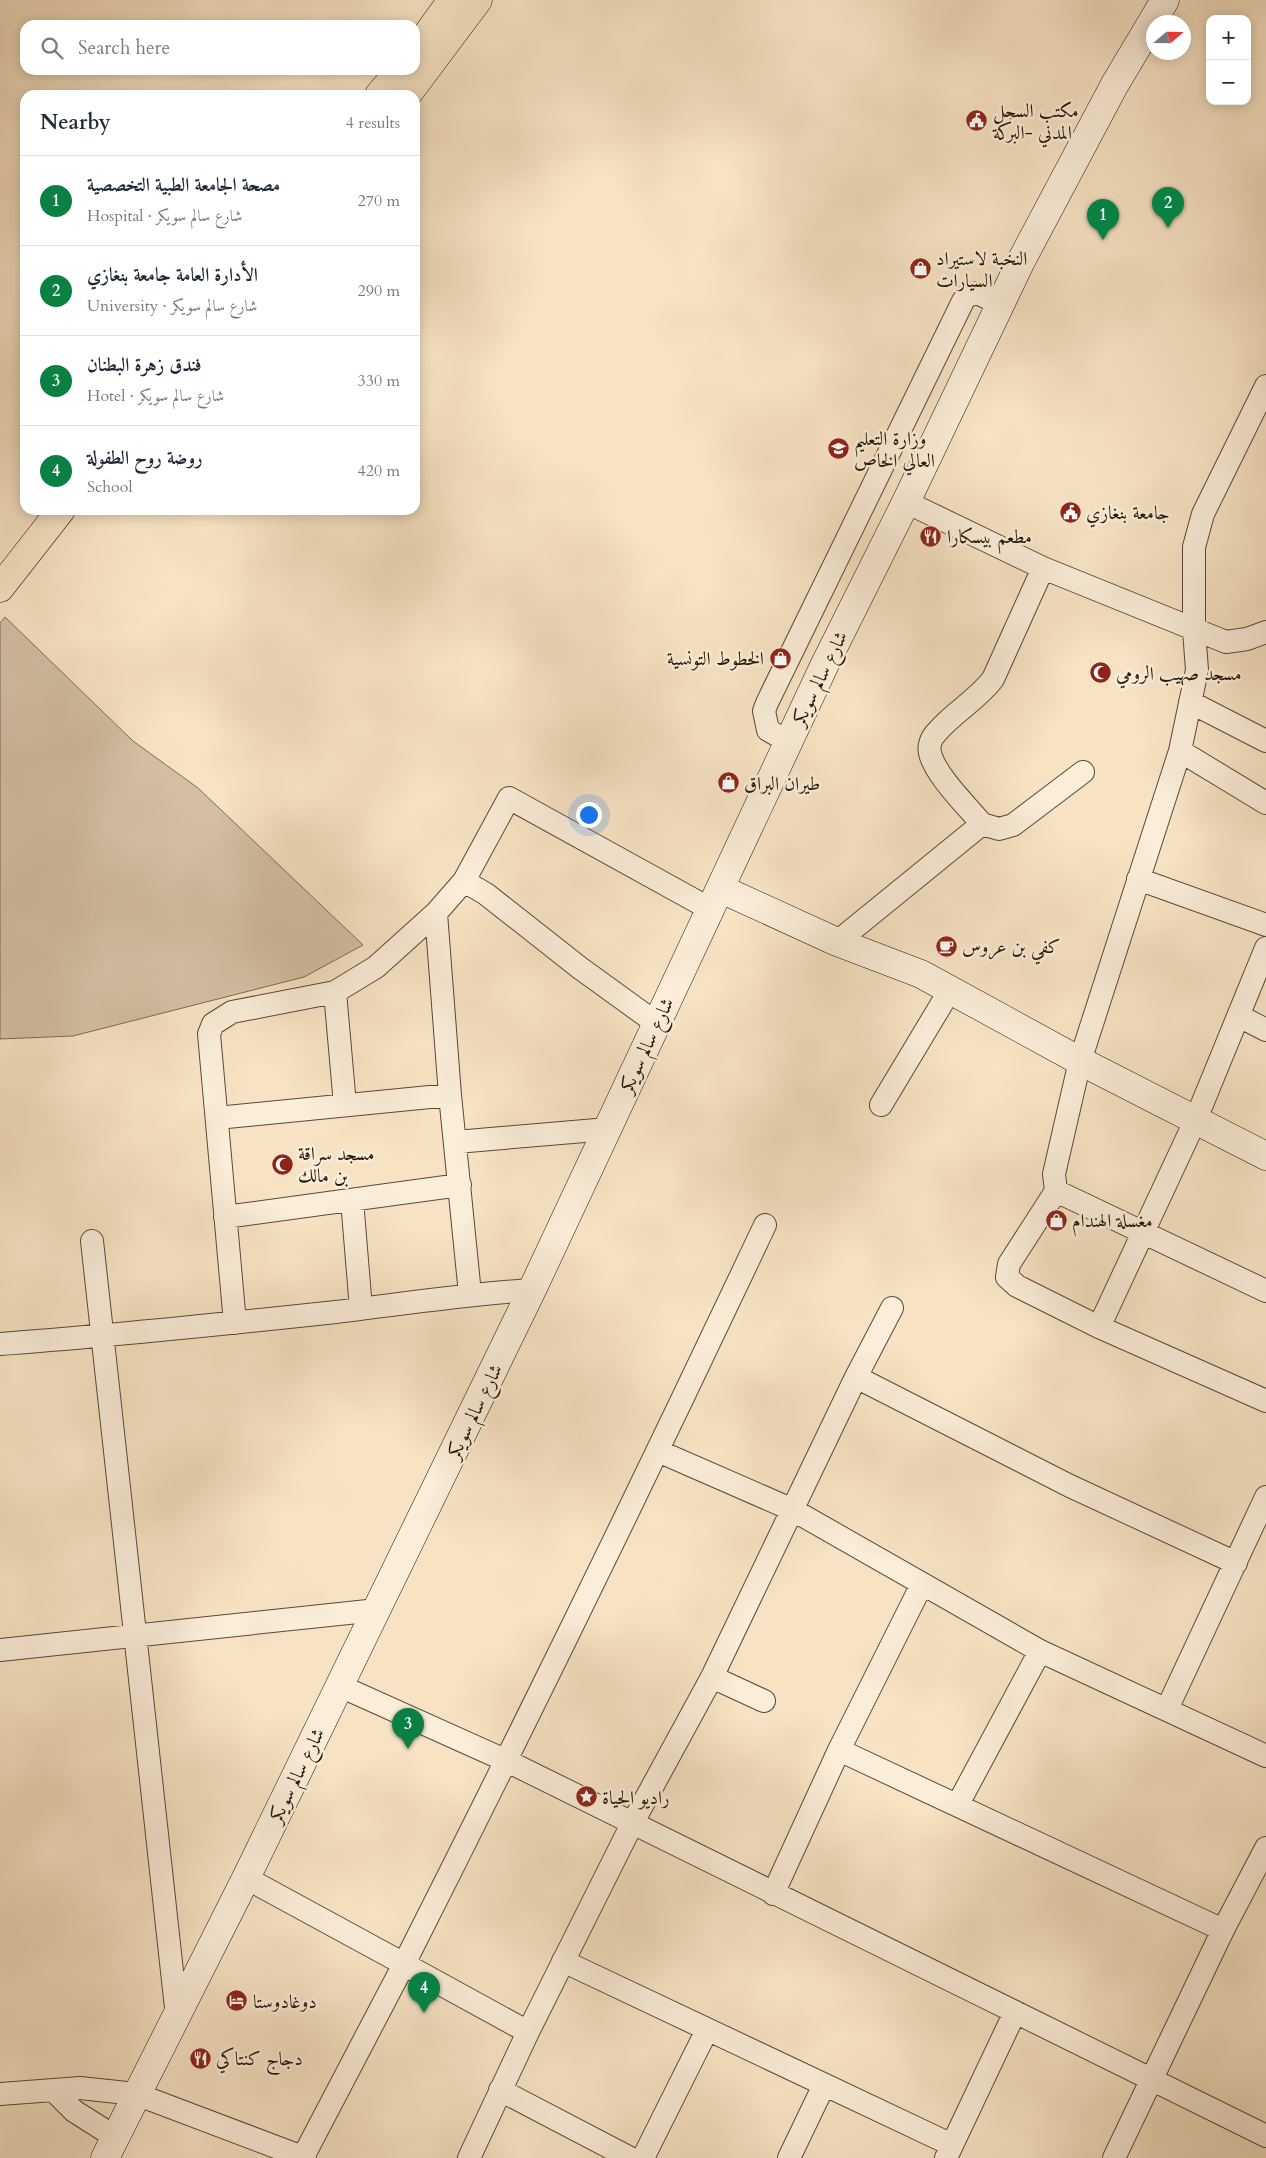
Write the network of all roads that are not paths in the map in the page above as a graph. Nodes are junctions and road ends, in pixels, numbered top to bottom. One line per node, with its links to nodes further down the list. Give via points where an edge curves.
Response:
1 (452, 0): 4 (highway)
2 (478, 0): 7 (highway)
3 (1166, 0): 8 (street, شارع سالم سويكر, via 1068,169)
4 (420, 45)
5 (396, 75): 6 (highway)
6 (383, 90)
7 (411, 90)
8 (1001, 304): 11 (street, شارع سالم سويكر); 21 (street, via 977,293 966,296 963,301 767,703 764,711 768,730)
9 (1266, 386): 10 (street)
10 (1260, 414): 17 (street, via 1203,514 1198,530 1194,547)
11 (906, 502): 15 (street); 21 (street, شارع سالم سويكر)
12 (35, 515): 14 (highway)
13 (56, 515): 16 (highway)
14 (0, 559)
15 (1043, 568): 17 (street); 25 (street, via 993,679 930,741 930,753 940,773)
16 (0, 588)
17 (1194, 630): 18 (street, via 1226,642); 19 (street, via 1197,670)
18 (1266, 632)
19 (1190, 702): 20 (street); 22 (street)
20 (1266, 741)
21 (789, 742): 28 (street, شارع سالم سويكر)
22 (1180, 751): 24 (street); 26 (street)
23 (1083, 772): 25 (street, via 1013,825 999,829)
24 (1266, 803)
25 (982, 824): 31 (street)
26 (1138, 879): 30 (street); 38 (street)
27 (464, 881): 28 (street, via 509,798); 29 (street); 36 (street, via 486,894)
28 (716, 899): 31 (street); 36 (street, شارع سالم سويكر)
29 (436, 913): 34 (street, via 376,967); 39 (street)
30 (1266, 925)
31 (836, 942): 33 (street, via 921,974)
32 (1266, 948): 35 (street)
33 (950, 990): 38 (street); 41 (street)
34 (335, 992): 40 (street); 42 (street, via 232,1012 213,1024 209,1034)
35 (1239, 1016): 37 (street); 43 (street)
36 (656, 1023): 44 (street, شارع سالم سويكر)
37 (1266, 1030)
38 (1080, 1061): 43 (street); 48 (street, via 1054,1174)
39 (450, 1095): 40 (street); 45 (street)
40 (345, 1105): 42 (street)
41 (881, 1105)
42 (217, 1118): 50 (street)
43 (1196, 1119): 46 (street); 52 (street)
44 (608, 1129): 45 (street); 54 (street, شارع سالم سويكر)
45 (456, 1142): 47 (street)
46 (1266, 1156)
47 (460, 1185): 49 (street); 56 (street)
48 (1056, 1191): 52 (street); 60 (street, via 1009,1264 1007,1277 1017,1286)
49 (352, 1200): 50 (street); 58 (street)
50 (225, 1217): 59 (street)
51 (765, 1225): 65 (street)
52 (1142, 1232): 55 (street); 60 (street)
53 (92, 1241): 61 (street)
54 (532, 1290): 56 (street); 70 (street, شارع سالم سويكر)
55 (1266, 1291)
56 (470, 1294): 58 (street)
57 (892, 1308): 63 (street)
58 (361, 1309): 59 (street)
59 (235, 1323): 61 (street)
60 (1099, 1328): 64 (street)
61 (102, 1336): 62 (street); 71 (street)
62 (0, 1344)
63 (856, 1377): 67 (street); 68 (street, via 1070,1486)
64 (1266, 1401)
65 (658, 1451): 67 (street); 80 (street)
66 (1266, 1498): 68 (street)
67 (793, 1510): 69 (street); 74 (street)
68 (1236, 1563): 77 (street)
69 (922, 1584): 73 (street); 78 (street)
70 (377, 1610): 71 (street); 75 (street, شارع سالم سويكر)
71 (134, 1637): 72 (street); 90 (street)
72 (0, 1650)
73 (1040, 1651): 77 (street); 81 (street)
74 (712, 1677): 76 (street); 82 (street)
75 (340, 1686): 80 (street); 84 (street, شارع سالم سويكر)
76 (764, 1701)
77 (1167, 1709): 79 (street)
78 (839, 1750): 81 (street); 85 (street)
79 (1266, 1756)
80 (507, 1761): 82 (street); 88 (street)
81 (958, 1804): 86 (street)
82 (632, 1824): 85 (street); 87 (street)
83 (1266, 1848): 86 (street)
84 (246, 1878): 88 (street); 90 (street, شارع سالم سويكر)
85 (773, 1894): 89 (street)
86 (1223, 1930): 93 (street)
87 (563, 1962): 91 (street); 92 (street)
88 (404, 1964): 92 (street); 102 (street)
89 (1015, 2012): 93 (street); 101 (street)
90 (177, 2017): 98 (street, شارع سالم سويكر)
91 (707, 2030): 94 (street); 105 (street)
92 (528, 2032): 96 (street)
93 (1152, 2080): 99 (street); 107 (street)
94 (824, 2085): 101 (street); 106 (street)
95 (53, 2090): 97 (street); 98 (street, via 95,2088); 100 (street)
96 (500, 2090): 103 (street); 104 (street)
97 (0, 2094)
98 (136, 2094): 100 (street, شارع سالم سويكر); 102 (street)
99 (1266, 2136)
100 (110, 2148)
101 (949, 2152)
102 (304, 2158)
103 (469, 2158)
104 (630, 2158)
105 (643, 2158)
106 (789, 2158)
107 (1114, 2158)

